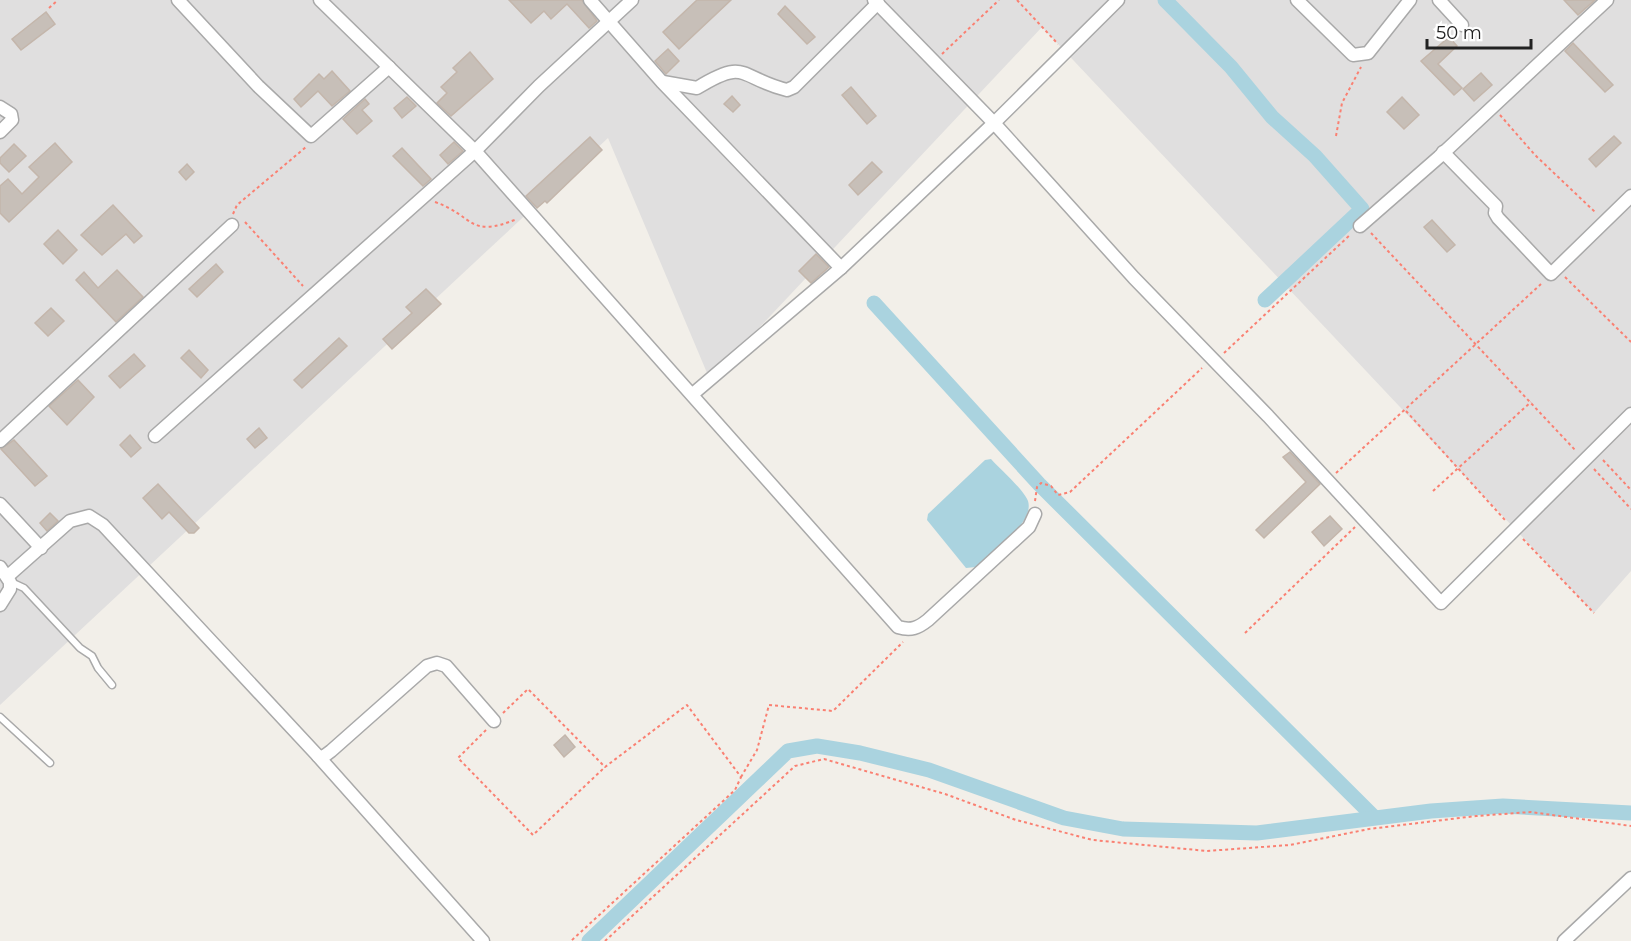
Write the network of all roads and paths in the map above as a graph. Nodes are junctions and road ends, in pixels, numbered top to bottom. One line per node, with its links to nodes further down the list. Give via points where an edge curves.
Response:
1 (58, 0): 14 (path)
2 (178, 0): 26 (street)
3 (320, 0): 20 (street)
4 (590, 0): 15 (street)
5 (632, 0): 15 (street)
6 (999, 0): 19 (path)
7 (1017, 0): 17 (path)
8 (1118, 0): 17 (street)
9 (1296, 0): 18 (street, via 1353,55)
10 (1410, 0): 18 (street)
11 (1439, 0): 16 (street)
12 (1607, 0): 22 (street)
13 (876, 2): 19 (street); 21 (street, via 787,90 736,69 698,88)
14 (49, 8)
15 (609, 21): 21 (street); 28 (street, via 538,86)
16 (1462, 25)
17 (1065, 52): 24 (street)
18 (1368, 54): 27 (path, via 1342,103)
19 (933, 62): 24 (street)
20 (389, 67): 26 (street); 28 (street)
21 (662, 82): 37 (street)
22 (1493, 106): 29 (street); 34 (path, via 1535,155)
23 (0, 107): 25 (street, via 11,114 12,120)
24 (994, 123): 37 (street); 42 (street)
25 (0, 132)
26 (311, 136): 32 (path, via 306,147)
27 (1336, 136)
28 (476, 151): 31 (street); 33 (street)
29 (1443, 153): 36 (street); 38 (street, via 1496,206 1498,218)
30 (1631, 196): 34 (street)
31 (422, 198): 33 (path, via 439,203 481,228 497,227 522,217); 39 (street)
32 (234, 211): 35 (path); 39 (path)
33 (534, 218): 43 (street)
34 (1605, 222): 38 (street)
35 (232, 225): 48 (street)
36 (1361, 225): 41 (path); 42 (path, via 1223,354)
37 (841, 268): 43 (street)
38 (1554, 271): 40 (path); 41 (path)
39 (311, 295): 47 (street)
40 (1631, 342)
41 (1477, 345): 44 (path); 45 (path)
42 (1212, 359): 51 (street); 52 (path, via 1070,492 1058,495 1051,486 1041,483)
43 (694, 393): 64 (street, via 891,620 902,628)
44 (1531, 402): 49 (path, via 1573,450); 50 (path)
45 (1405, 410): 50 (path); 51 (path)
46 (1631, 414): 49 (street)
47 (155, 436)
48 (0, 441)
49 (1591, 453): 53 (path); 56 (path, via 1592,466); 59 (street)
50 (1457, 470): 54 (path); 59 (path)
51 (1328, 481): 58 (street)
52 (1037, 488)
53 (1631, 490)
54 (1433, 491)
55 (0, 504): 60 (street)
56 (1631, 509)
57 (1035, 514): 64 (street, via 1029,527)
58 (1364, 519): 59 (street, via 1441,603); 65 (path)
59 (1515, 530): 63 (path)
60 (41, 548): 61 (street); 69 (street, via 79,517 89,516 103,525)
61 (6, 575): 62 (street, via 10,589); 66 (lane, via 92,656)
62 (0, 605)
63 (1594, 613)
64 (918, 628): 72 (path, via 833,711 770,705 757,750)
65 (1245, 633)
66 (112, 685)
67 (0, 717): 70 (lane)
68 (494, 721): 69 (street, via 446,666 437,663 427,666 331,751); 71 (path, via 528,689); 71 (path, via 458,758 533,835)
69 (318, 756): 75 (street)
70 (50, 763)
71 (605, 767): 72 (path, via 687,705)
72 (741, 777): 76 (path, via 735,790)
73 (1631, 826): 77 (path, via 1520,813 1369,829 1290,845 1207,851 1093,840 1016,820 945,794 824,759 795,766)
74 (1631, 878): 78 (street)
75 (483, 941)
76 (571, 941)
77 (605, 941)
78 (1564, 941)

